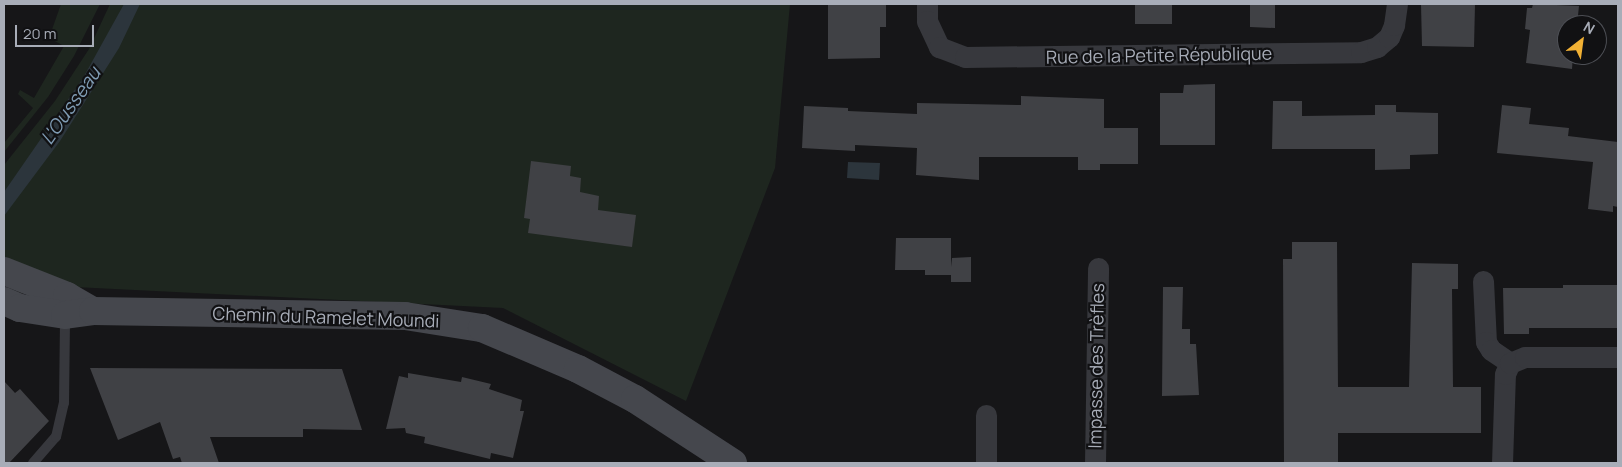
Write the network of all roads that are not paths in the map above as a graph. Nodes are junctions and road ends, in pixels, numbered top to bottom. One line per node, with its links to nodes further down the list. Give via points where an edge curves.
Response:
1 (926, 4): 2 (street, Rue de la Petite République, via 927,21 939,47 965,57 1361,52 1377,47 1388,37 1394,26)
2 (1397, 4)
3 (1098, 268): 15 (street, Impasse des Trèfles)
4 (4, 271): 7 (main road, Chemin du Ramelet Moundi, via 67,296)
5 (1483, 281): 10 (street, via 1486,342 1490,350)
6 (4, 301): 8 (main road, Chemin du Ramelet Moundi, via 20,308)
7 (93, 311): 8 (main road, Chemin du Ramelet Moundi); 13 (main road, Chemin du Ramelet Moundi, via 405,316 482,328 578,369 635,399)
8 (66, 315): 12 (lane, via 64,403 56,437)
9 (1618, 357): 10 (street, via 1525,357)
10 (1510, 363): 16 (street, via 1504,390)
11 (986, 416): 14 (street)
12 (33, 463)
13 (733, 463)
14 (986, 463)
15 (1095, 463)
16 (1502, 463)

